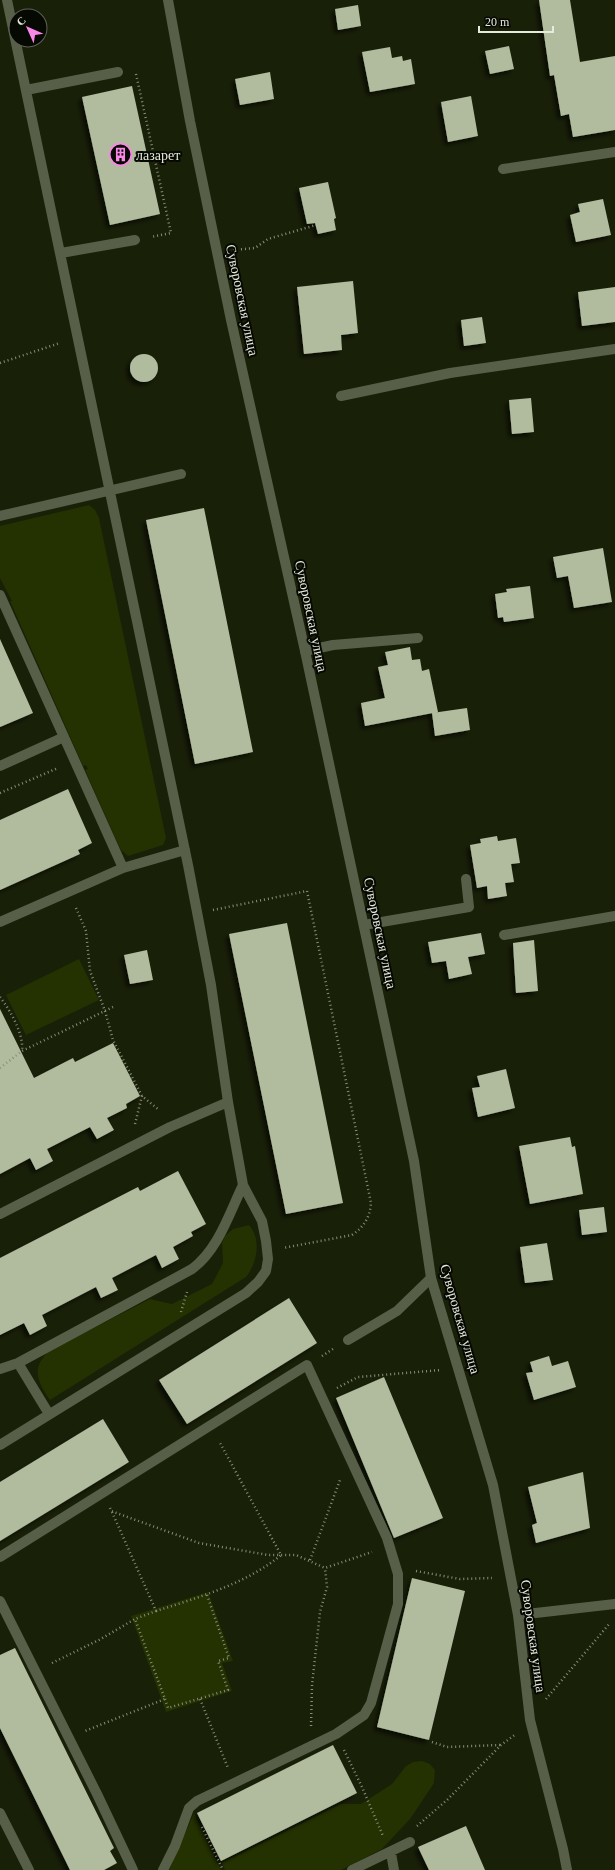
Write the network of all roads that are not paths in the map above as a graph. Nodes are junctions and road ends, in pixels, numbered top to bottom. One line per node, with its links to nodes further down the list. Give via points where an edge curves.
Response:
1 (7, 0): 4 (street)
2 (168, 0): 16 (street, Суворовская улица, via 217,253)
3 (118, 72): 4 (street)
4 (26, 90): 8 (street)
5 (615, 152): 6 (street)
6 (504, 169)
7 (135, 240): 8 (street)
8 (61, 253): 12 (street)
9 (615, 349): 10 (street, via 450,372)
10 (341, 396)
11 (181, 474): 12 (street)
12 (110, 490): 13 (street); 19 (street)
13 (0, 516)
14 (1, 602): 17 (street)
15 (418, 638): 16 (street, via 334,644)
16 (304, 652): 24 (street, Суворовская улица)
17 (64, 737): 18 (street); 20 (street)
18 (0, 766)
19 (185, 850): 20 (street); 26 (street, via 211,985)
20 (123, 868): 23 (street)
21 (466, 879): 24 (street, via 470,907)
22 (615, 916): 25 (street)
23 (0, 922)
24 (364, 925): 29 (street, Суворовская улица, via 414,1160)
25 (504, 935)
26 (228, 1102): 27 (street); 28 (street, via 170,1127)
27 (243, 1185): 31 (street, via 204,1260 192,1269); 33 (street, via 262,1221 267,1251 266,1271 258,1282 172,1339)
28 (0, 1214)
29 (430, 1278): 30 (street, via 397,1311); 38 (street, Суворовская улица, via 492,1485)
30 (348, 1340)
31 (18, 1363): 32 (street); 33 (street)
32 (0, 1369)
33 (49, 1414): 34 (street)
34 (0, 1445)
35 (0, 1557): 44 (street, via 308,1365 390,1546 396,1568 398,1604 371,1703 364,1715 336,1734 192,1806)
36 (0, 1601): 43 (street)
37 (615, 1604): 38 (street)
38 (518, 1615): 47 (street, Суворовская улица, via 530,1720)
39 (0, 1813): 42 (street)
40 (410, 1842): 41 (street)
41 (390, 1853): 45 (street); 46 (street)
42 (29, 1870)
43 (133, 1870)
44 (163, 1870)
45 (352, 1870)
46 (394, 1870)
47 (567, 1870)

